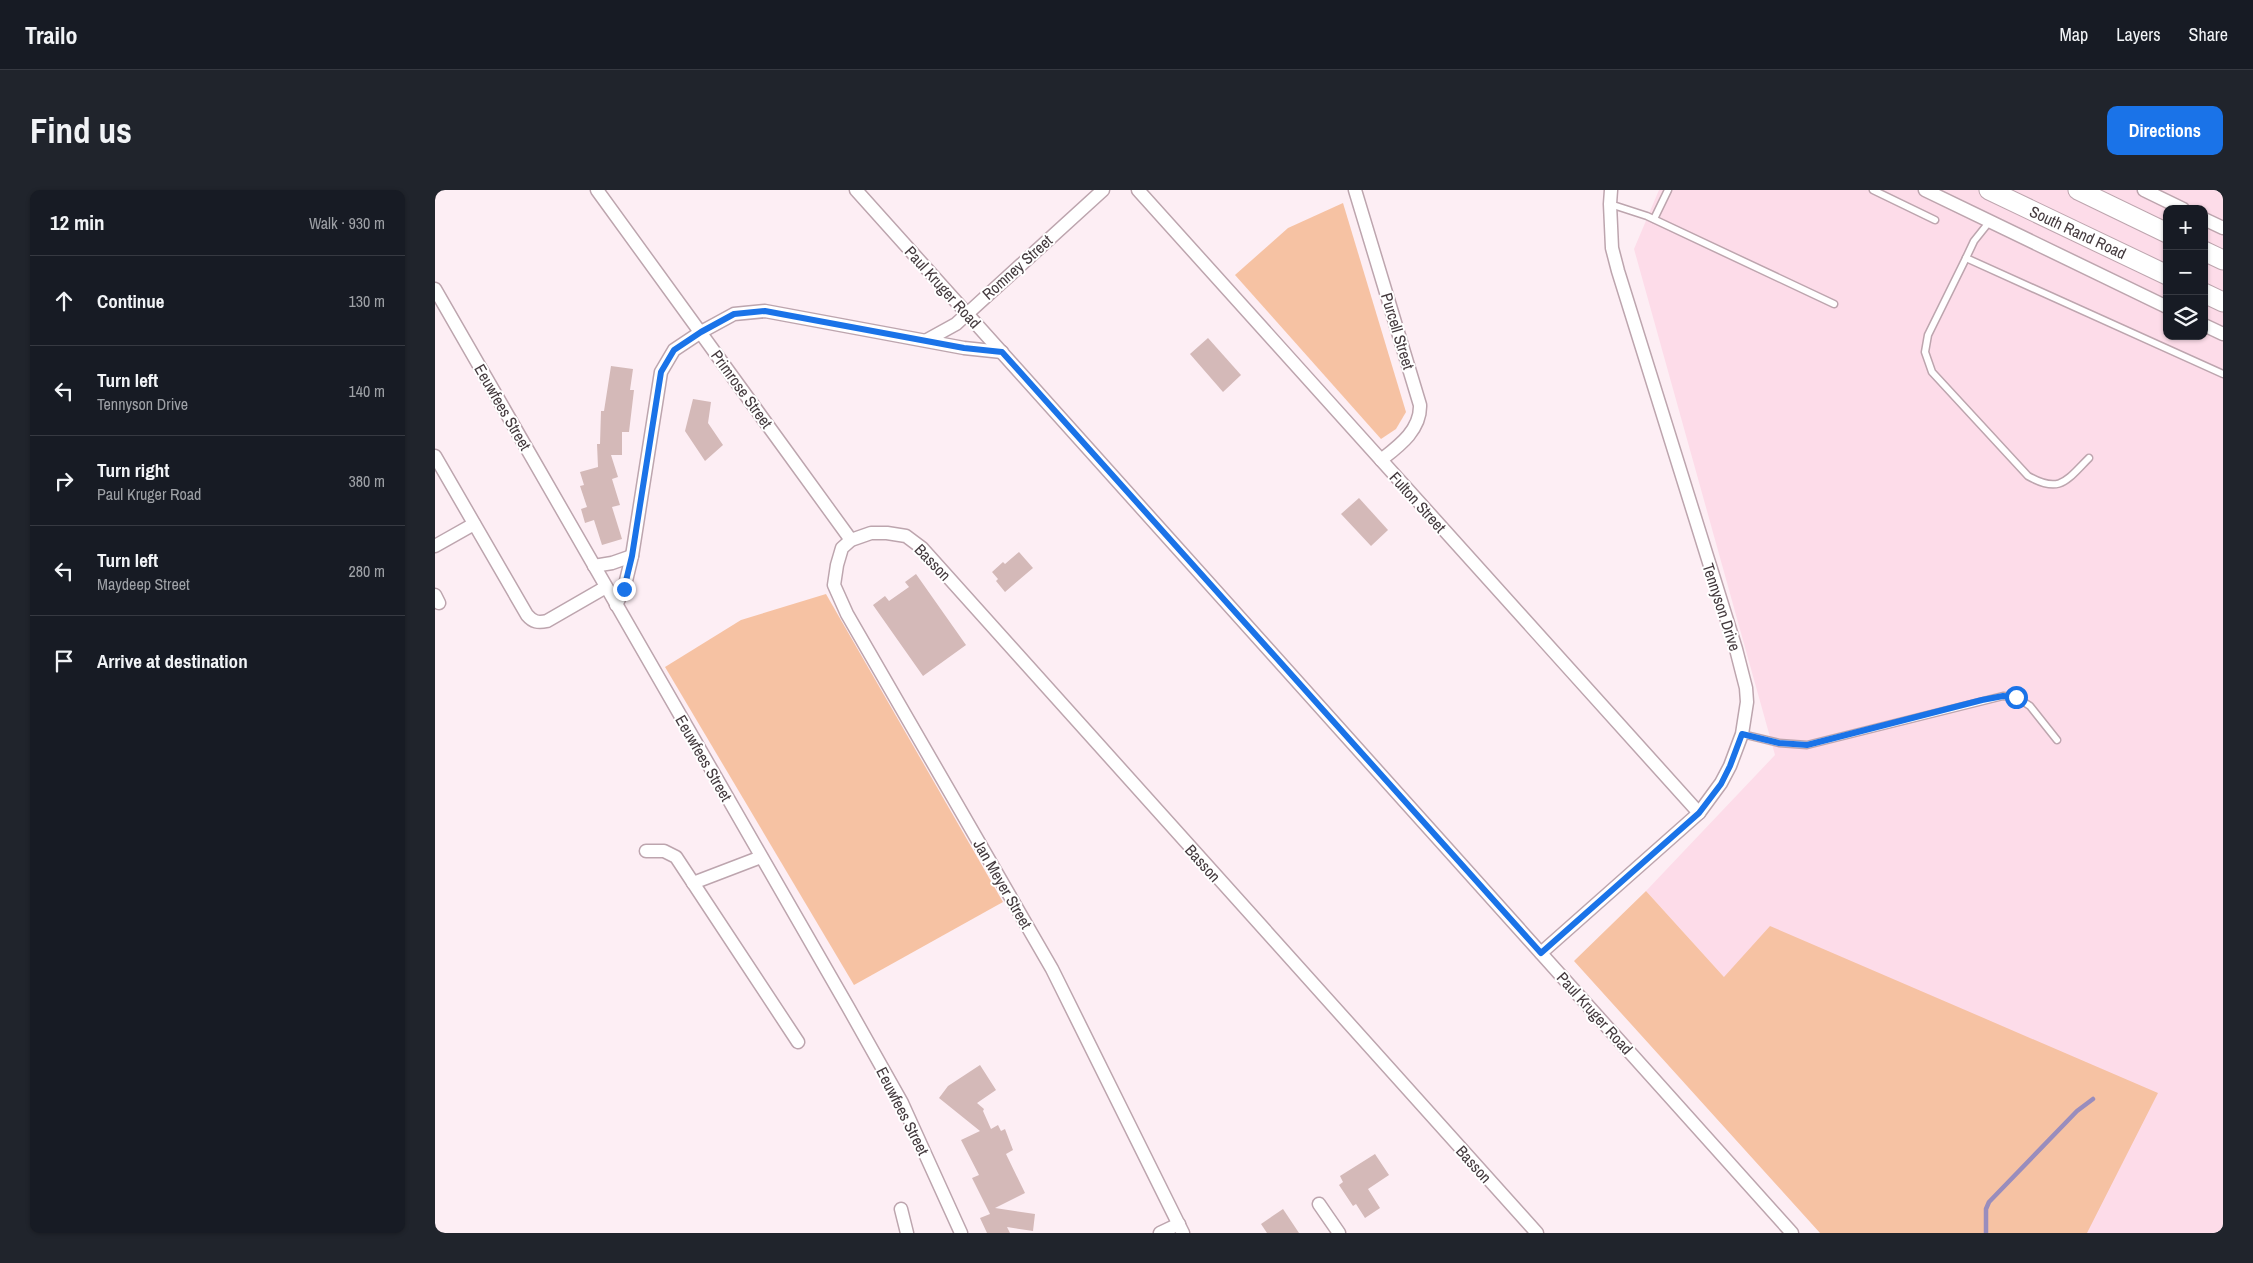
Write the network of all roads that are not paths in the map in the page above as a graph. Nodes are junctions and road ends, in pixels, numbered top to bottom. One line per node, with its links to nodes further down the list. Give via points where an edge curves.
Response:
1 (597, 190): 28 (street, Primrose Street)
2 (856, 190): 26 (street, Paul Kruger Road)
3 (1103, 190): 26 (street, Romney Street)
4 (1138, 190): 35 (street, Fulton Street)
5 (1355, 190): 35 (street, Purcell Street, via 1421,414 1399,446)
6 (1611, 190): 13 (street, Tennyson Drive)
7 (1668, 190): 15 (lane)
8 (1873, 190): 16 (lane)
9 (1925, 190): 17 (street)
10 (1989, 190): 22 (main road, South Rand Road)
11 (2078, 190): 20 (main road)
12 (2144, 190): 14 (street)
13 (1610, 204): 15 (lane); 43 (street, Tennyson Drive, via 1612,248 1618,271 1745,682 1747,702)
14 (2175, 205)
15 (1654, 219): 24 (lane)
16 (1935, 220)
17 (1989, 221): 21 (lane); 25 (street)
18 (2208, 221): 19 (street)
19 (2223, 228)
20 (2163, 230)
21 (1966, 258): 32 (lane); 34 (lane, via 1928,335 1925,352 1932,372 2027,476 2041,484 2056,486 2067,481)
22 (2163, 273)
23 (435, 289): 40 (street, Eeuwfees Street)
24 (1834, 304)
25 (2163, 305)
26 (966, 313): 30 (street, Romney Street, via 956,324); 31 (street, Paul Kruger Road)
27 (2208, 327): 29 (street)
28 (701, 332): 30 (street, via 734,314 765,311); 37 (street, Primrose Street); 39 (street, via 674,350 661,372)
29 (2223, 334)
30 (927, 340): 31 (street)
31 (1002, 352): 49 (street, Paul Kruger Road)
32 (2223, 374)
33 (435, 456): 36 (street)
34 (2089, 458)
35 (1381, 460): 45 (street, Fulton Street)
36 (474, 524): 38 (street); 41 (street, via 532,620 547,621)
37 (851, 540): 53 (street, Jan Meyer Street, via 842,548 835,585 847,614 1052,969); 58 (street, Basson, via 871,533 887,533 906,536 922,548)
38 (435, 546)
39 (632, 556): 40 (street); 42 (street, via 624,589)
40 (594, 566): 41 (street, Eeuwfees Street)
41 (606, 587): 42 (street, Eeuwfees Street)
42 (616, 605): 47 (street, Eeuwfees Street)
43 (1742, 734): 44 (lane, via 1779,743 1807,745 2003,696 2016,697 2029,706); 45 (street, Tennyson Drive, via 1721,784)
44 (2057, 740)
45 (1699, 813): 49 (street, Tennyson Drive)
46 (646, 851): 48 (street, via 671,853)
47 (761, 857): 48 (street); 55 (street, Eeuwfees Street, via 901,1103)
48 (693, 883): 50 (street)
49 (1541, 953): 59 (street, Paul Kruger Road)
50 (798, 1042)
51 (1319, 1204): 57 (street)
52 (901, 1209): 54 (street)
53 (1181, 1228): 56 (street)
54 (907, 1233)
55 (961, 1233)
56 (1160, 1233)
57 (1339, 1233)
58 (1537, 1233)
59 (1792, 1233)

